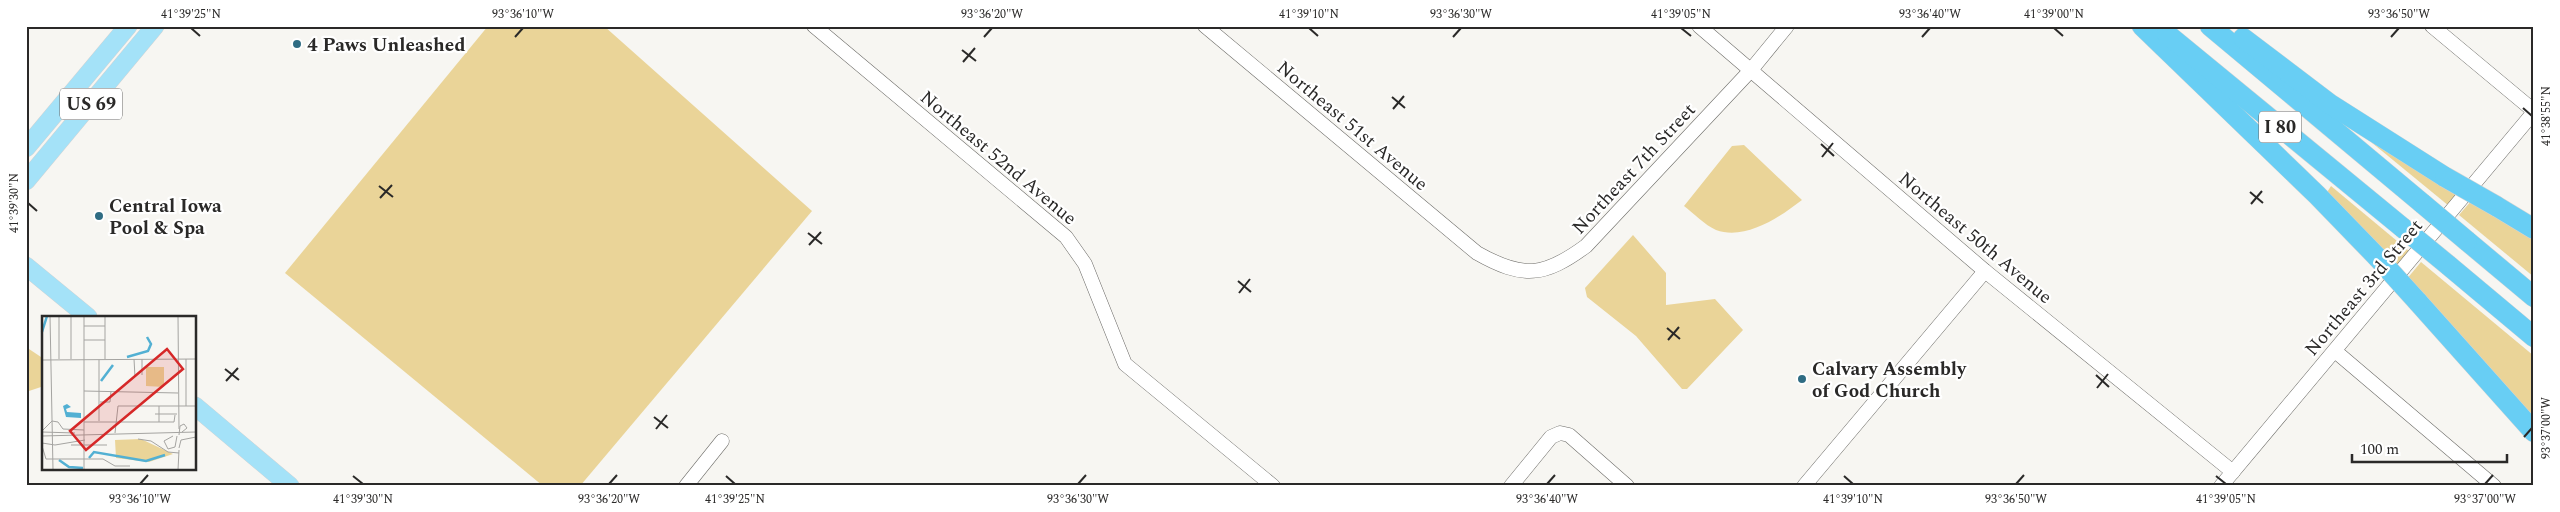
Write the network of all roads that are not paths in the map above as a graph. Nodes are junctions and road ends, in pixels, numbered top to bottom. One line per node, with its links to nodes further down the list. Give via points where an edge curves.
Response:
1 (128, 26): 14 (main road, US 69)
2 (155, 26): 15 (main road, US 69)
3 (814, 26): 30 (street, Northeast 52nd Avenue, via 1066,237 1084,264 1125,364)
4 (1205, 26): 17 (street, Northeast 51st Avenue)
5 (1698, 26): 12 (street, Northeast 50th Avenue)
6 (1787, 26): 12 (street, Northeast 7th Street)
7 (2142, 26): 25 (highway, bridge, via 2318,195)
8 (2158, 26): 22 (highway, I 80, bridge)
9 (2210, 26): 20 (highway, bridge)
10 (2229, 26): 16 (highway, bridge, via 2330,104)
11 (2432, 26): 13 (street)
12 (1751, 70): 17 (street, Northeast 7th Street, via 1602,230 1570,259 1532,272 1497,264); 19 (street, Northeast 50th Avenue)
13 (2534, 111): 23 (street, Northeast 3rd Street)
14 (26, 148)
15 (26, 181)
16 (2534, 229)
17 (1477, 253)
18 (26, 266): 21 (main road)
19 (1985, 271): 27 (street, Northeast 50th Avenue); 33 (street)
20 (2534, 297)
21 (87, 316)
22 (2534, 337)
23 (2335, 351): 27 (street, Northeast 3rd Street); 35 (street)
24 (196, 407): 28 (main road)
25 (2534, 432)
26 (722, 442): 29 (street)
27 (2233, 472): 34 (street, Northeast 3rd Street)
28 (290, 486)
29 (686, 486)
30 (1273, 486)
31 (1511, 486): 32 (street, via 1560,433 1569,434)
32 (1627, 486)
33 (1804, 486)
34 (2221, 486)
35 (2494, 486)

